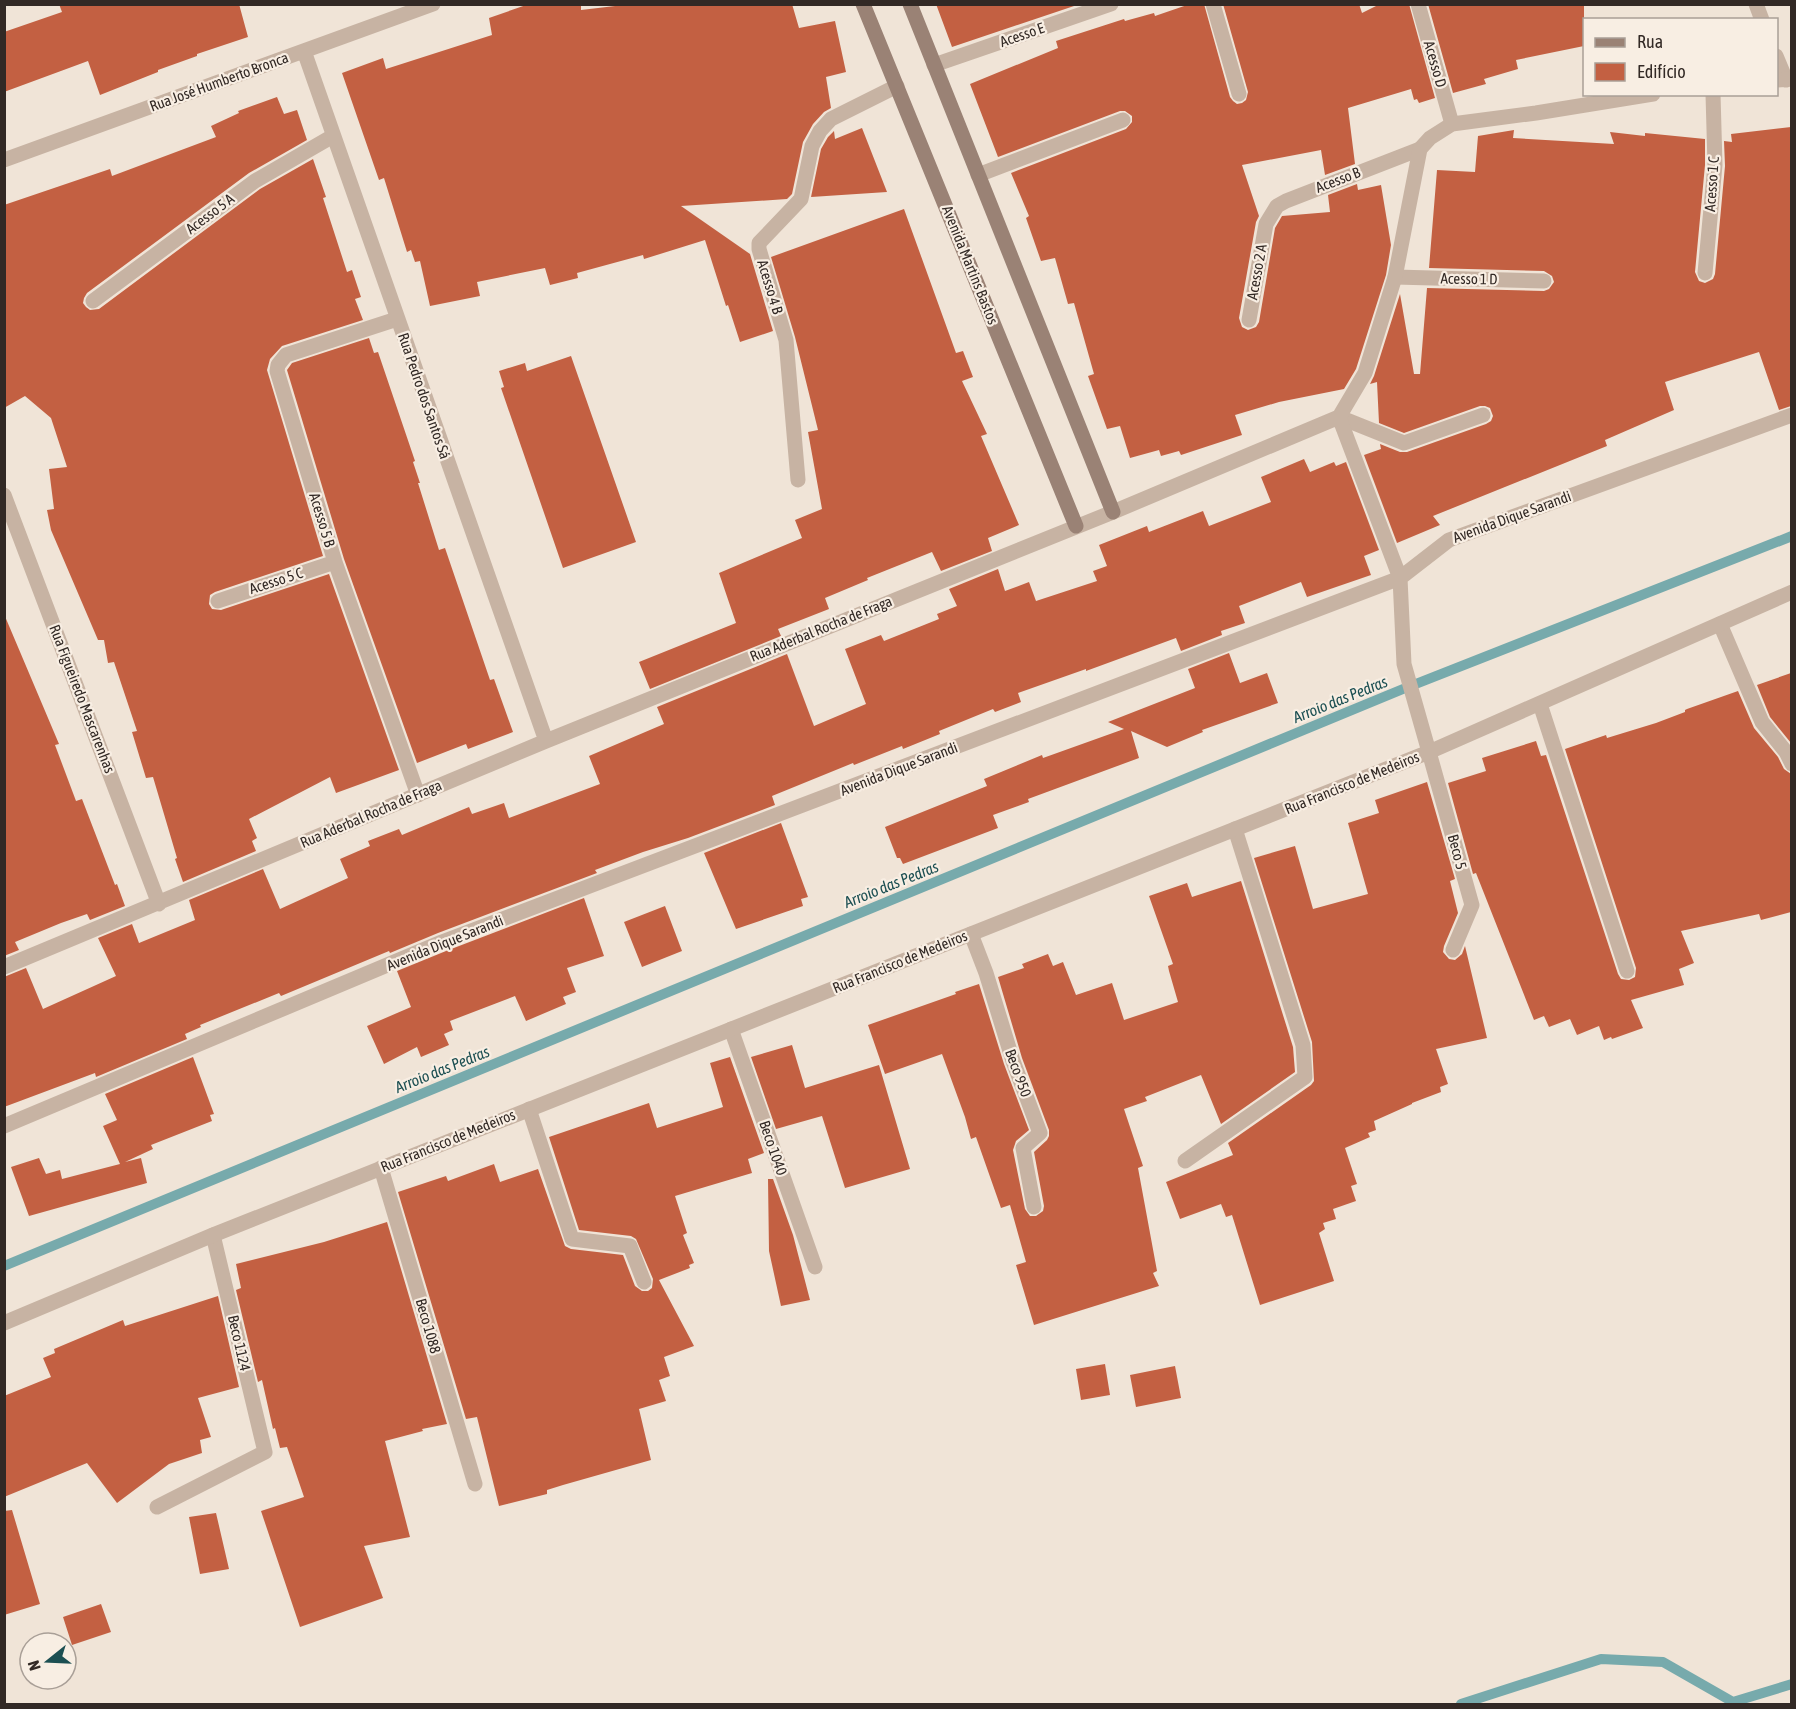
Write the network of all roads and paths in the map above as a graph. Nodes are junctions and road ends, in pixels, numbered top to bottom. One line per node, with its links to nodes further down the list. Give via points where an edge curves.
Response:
1 (433, 4): 7 (street, Rua José Humberto Bronca)
2 (863, 4): 11 (street, Avenida Martins Bastos)
3 (910, 4): 9 (street)
4 (1111, 4): 9 (street, Acesso E)
5 (1213, 4): 12 (street)
6 (1419, 4): 16 (street, Acesso D)
7 (304, 51): 17 (street, Rua Pedro dos Santos Sá); 19 (street, Rua José Humberto Bronca)
8 (1778, 61): 10 (street)
9 (934, 65): 20 (street)
10 (1785, 80)
11 (897, 86): 31 (street, Acesso 4 B, via 831,119 820,131 812,146 801,199 759,243 786,340); 34 (street, Avenida Martins Bastos)
12 (1239, 94)
13 (1641, 96): 16 (street)
14 (1713, 96): 22 (street, Acesso 1 C, via 1714,165)
15 (1123, 120): 20 (street)
16 (1452, 124): 18 (street)
17 (333, 136): 25 (street, Acesso 5 A, via 255,181); 26 (street, Rua Pedro dos Santos Sá)
18 (1420, 149): 21 (street, Acesso B, via 1286,201 1277,206); 23 (street)
19 (4, 160)
20 (978, 176): 33 (street)
21 (1266, 224): 27 (street, Acesso 2 A)
22 (1705, 273)
23 (1395, 277): 24 (street, Acesso 1 D); 30 (street, via 1365,373)
24 (1544, 280)
25 (93, 301)
26 (398, 319): 35 (street, Acesso 5 B, via 286,355 278,365 278,377); 41 (street, Rua Pedro dos Santos Sá)
27 (1249, 320)
28 (1483, 415): 30 (street, via 1404,443)
29 (1791, 416): 36 (street, Avenida Dique Sarandi, via 1449,540)
30 (1339, 417): 33 (street, Rua Aderbal Rocha de Fraga); 36 (street, Beco 5)
31 (798, 480)
32 (4, 495): 46 (street, Rua Figueiredo Mascarenhas)
33 (1113, 512): 34 (street, Rua Aderbal Rocha de Fraga)
34 (1076, 526): 41 (street, Rua Aderbal Rocha de Fraga)
35 (335, 561): 38 (street, Acesso 5 C); 44 (street, Acesso 5 B)
36 (1400, 578): 42 (street, Beco 5, via 1404,664); 53 (street, Avenida Dique Sarandi, via 442,942)
37 (1791, 592): 39 (street, Rua Francisco de Medeiros)
38 (218, 601)
39 (1720, 624): 40 (street, Rua Francisco de Medeiros); 43 (street, via 1762,722)
40 (1540, 704): 42 (street, Rua Francisco de Medeiros); 50 (street)
41 (546, 741): 44 (street, Rua Aderbal Rocha de Fraga)
42 (1429, 752): 45 (street, Rua Francisco de Medeiros); 48 (street, Beco 5, via 1472,905)
43 (1791, 764)
44 (418, 795): 46 (street, Rua Aderbal Rocha de Fraga)
45 (1236, 829): 47 (street, Rua Francisco de Medeiros); 54 (street, via 1303,1046 1305,1077)
46 (159, 904): 49 (street, Rua Aderbal Rocha de Fraga)
47 (971, 934): 51 (street, Rua Francisco de Medeiros); 56 (street, Beco 950, via 1040,1132 1023,1148)
48 (1453, 950)
49 (4, 967)
50 (1627, 971)
51 (731, 1029): 52 (street, Rua Francisco de Medeiros); 58 (street, Beco 1040)
52 (529, 1109): 55 (street, Rua Francisco de Medeiros); 59 (street, via 572,1239 630,1246)
53 (4, 1126)
54 (1185, 1161)
55 (381, 1168): 57 (street, Rua Francisco de Medeiros); 61 (street, Beco 1088)
56 (1034, 1207)
57 (213, 1234): 60 (street, Rua Francisco de Medeiros); 62 (street, Beco 1124, via 265,1452)
58 (815, 1266)
59 (644, 1282)
60 (4, 1323)
61 (475, 1484)
62 (157, 1507)

